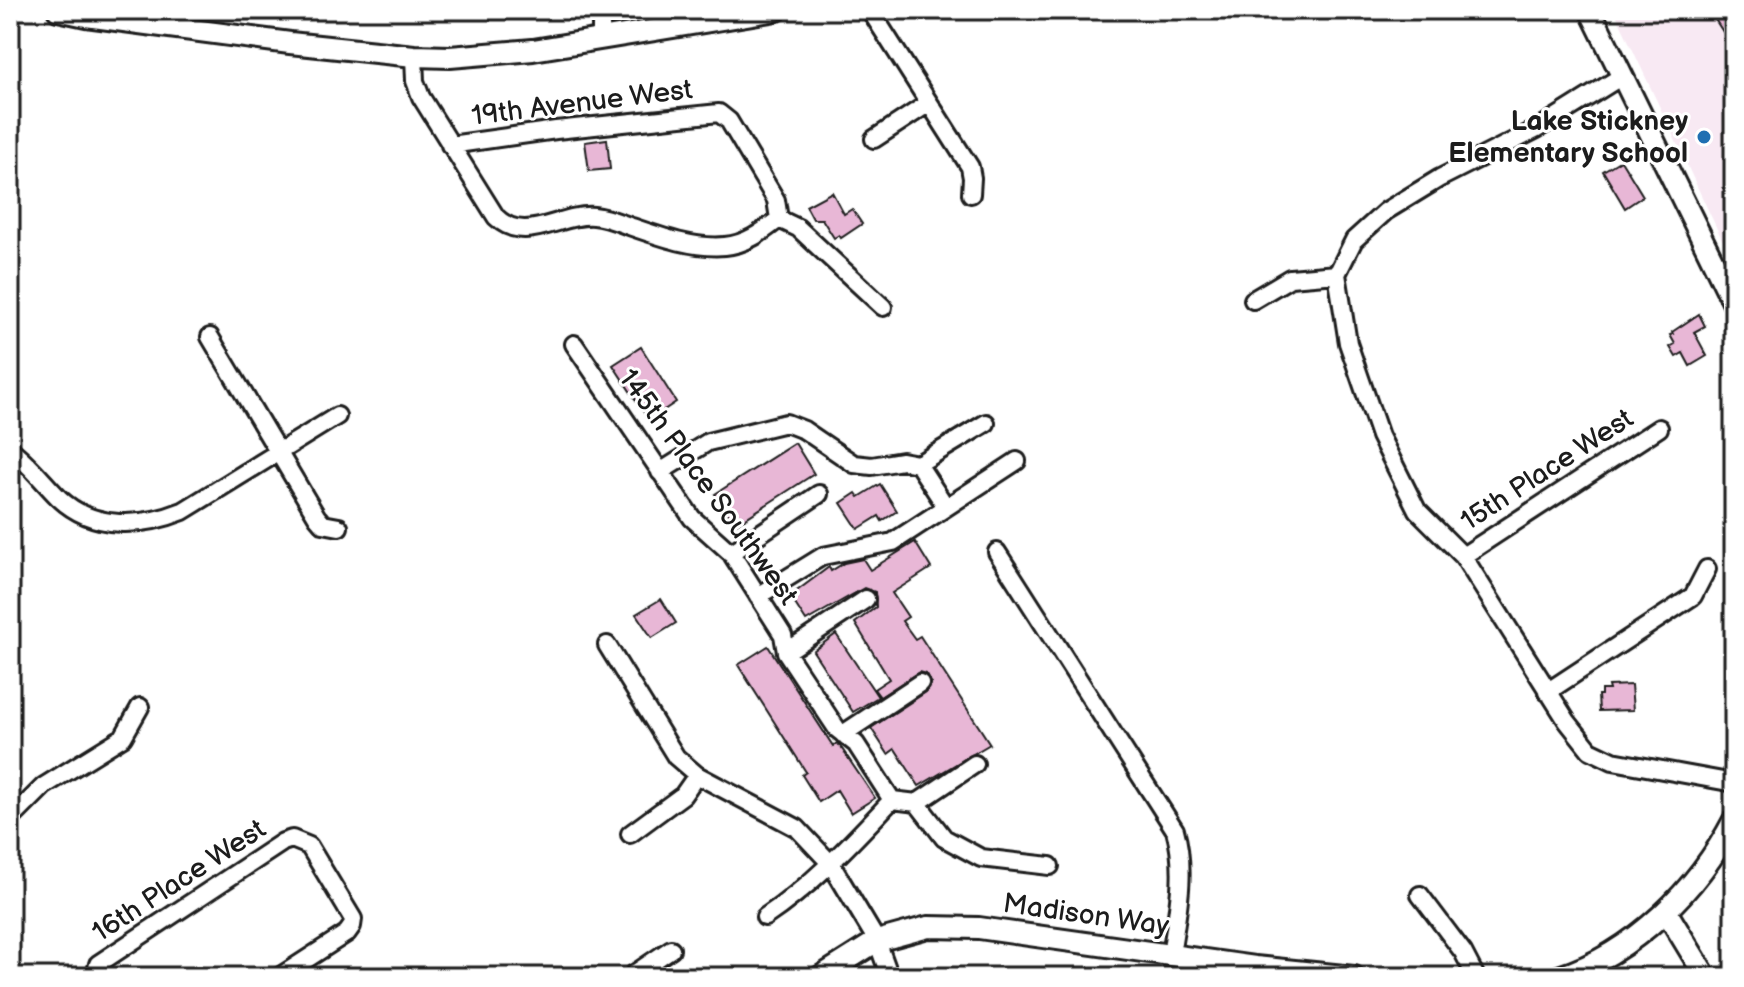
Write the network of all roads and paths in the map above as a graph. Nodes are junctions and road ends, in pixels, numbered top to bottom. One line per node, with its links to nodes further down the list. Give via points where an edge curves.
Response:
1 (601, 10): 7 (street)
2 (777, 10): 7 (street)
3 (870, 10): 10 (street)
4 (1590, 10): 9 (street)
5 (67, 11): 6 (street)
6 (168, 19): 8 (street)
7 (601, 39): 8 (street, via 485,56)
8 (414, 56): 12 (street, via 421,97)
9 (1622, 76): 15 (street, via 1386,211 1354,240); 16 (street)
10 (929, 103): 11 (street); 13 (street, via 970,167)
11 (874, 139)
12 (450, 145): 14 (street, via 496,217 515,230 590,215 693,244 725,246 753,238); 14 (street, 19th Avenue West, via 719,113 776,200)
13 (971, 194)
14 (779, 219): 18 (street, via 798,228)
15 (1337, 274): 17 (street, via 1290,278); 34 (street, via 1348,343 1380,436 1417,510)
16 (1732, 297)
17 (1253, 300)
18 (883, 307)
19 (210, 337): 25 (street)
20 (574, 344): 28 (street, 145th Place Southwest)
21 (337, 416): 25 (street)
22 (986, 423): 27 (street)
23 (1659, 428): 34 (street, 15th Place West)
24 (10, 449): 25 (street, via 82,514 134,524 183,511)
25 (277, 453): 31 (street, via 317,517)
26 (1017, 461): 30 (street)
27 (918, 464): 28 (street, via 854,464 786,423 708,442); 30 (street)
28 (660, 472): 33 (street, 145th Place Southwest, via 692,518)
29 (819, 494): 33 (street)
30 (946, 507): 36 (street, via 893,542 823,556)
31 (339, 527)
32 (997, 552): 59 (street, via 1175,830 1182,876)
33 (731, 553): 36 (street, 145th Place Southwest)
34 (1463, 556): 41 (street)
35 (1707, 569): 41 (street, via 1693,596)
36 (758, 596): 39 (street, 145th Place Southwest, via 783,635)
37 (866, 599): 39 (street)
38 (607, 645): 45 (street, via 676,757)
39 (786, 652): 43 (street, 145th Place Southwest)
40 (920, 683): 43 (street)
41 (1547, 692): 46 (street, via 1590,750 1613,761)
42 (140, 707): 49 (street, via 123,737 44,786)
43 (843, 734): 47 (street, 145th Place Southwest, via 856,744)
44 (975, 764): 48 (street)
45 (697, 775): 51 (street, via 683,795); 52 (street, via 797,828)
46 (1734, 783)
47 (892, 800): 48 (street); 52 (street)
48 (917, 803): 53 (street, via 944,838 981,858)
49 (10, 820)
50 (1734, 820): 55 (street, via 1701,872)
51 (630, 834)
52 (831, 864): 56 (street); 57 (street)
53 (1050, 866)
54 (1420, 895): 67 (street)
55 (1666, 911): 68 (street, via 1615,949); 69 (street)
56 (765, 917)
57 (877, 941): 59 (street, Madison Way, via 928,927 979,928); 64 (street, Madison Way); 65 (street)
58 (671, 949): 63 (street)
59 (1171, 955): 60 (street, Madison Way)
60 (1259, 972): 66 (street, Madison Way)
61 (95, 977): 62 (street, 16th Place West, via 98,964 292,839 309,846 353,919 347,933)
62 (279, 977)
63 (635, 977)
64 (820, 977)
65 (890, 977)
66 (1354, 977)
67 (1476, 977)
68 (1559, 977)
69 (1706, 977)

